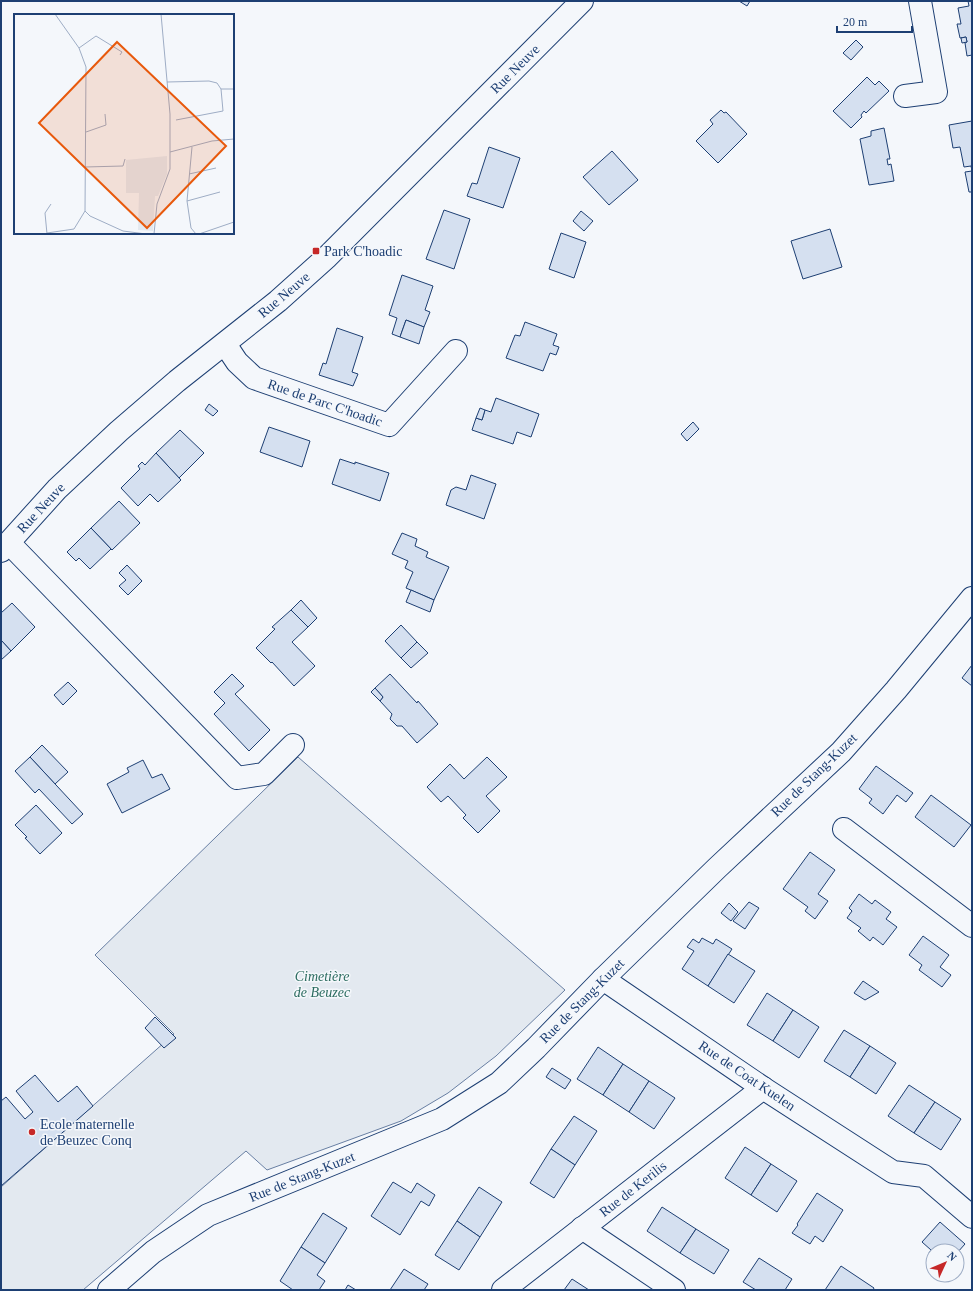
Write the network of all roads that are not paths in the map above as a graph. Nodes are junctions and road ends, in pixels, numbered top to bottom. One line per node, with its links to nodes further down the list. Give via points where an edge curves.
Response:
1 (582, 1): 4 (street, Rue Neuve, via 327,258)
2 (920, 1): 3 (street, via 936,92)
3 (905, 96)
4 (225, 344): 5 (street, Rue de Parc C'hoadic, via 237,362 254,378 389,425); 6 (street, Rue Neuve, via 120,431 57,489)
5 (456, 350)
6 (5, 547): 8 (street, Rue Neuve, via 238,778 264,774)
7 (972, 598): 11 (street, Rue de Stang-Kuzet, via 841,752)
8 (293, 745)
9 (844, 829): 10 (street)
10 (972, 926)
11 (603, 979): 12 (street, Rue de Coat Kuelen); 15 (street, Rue de Stang-Kuzet, via 499,1083 442,1119 208,1215 153,1252)
12 (763, 1088): 13 (street, Rue de Coat Kuelen, via 893,1172 924,1176); 14 (street, Rue de Kerilis)
13 (972, 1217)
14 (582, 1228): 16 (street, Rue de Kerilis); 17 (street)
15 (109, 1290)
16 (503, 1290)
17 (674, 1290)

